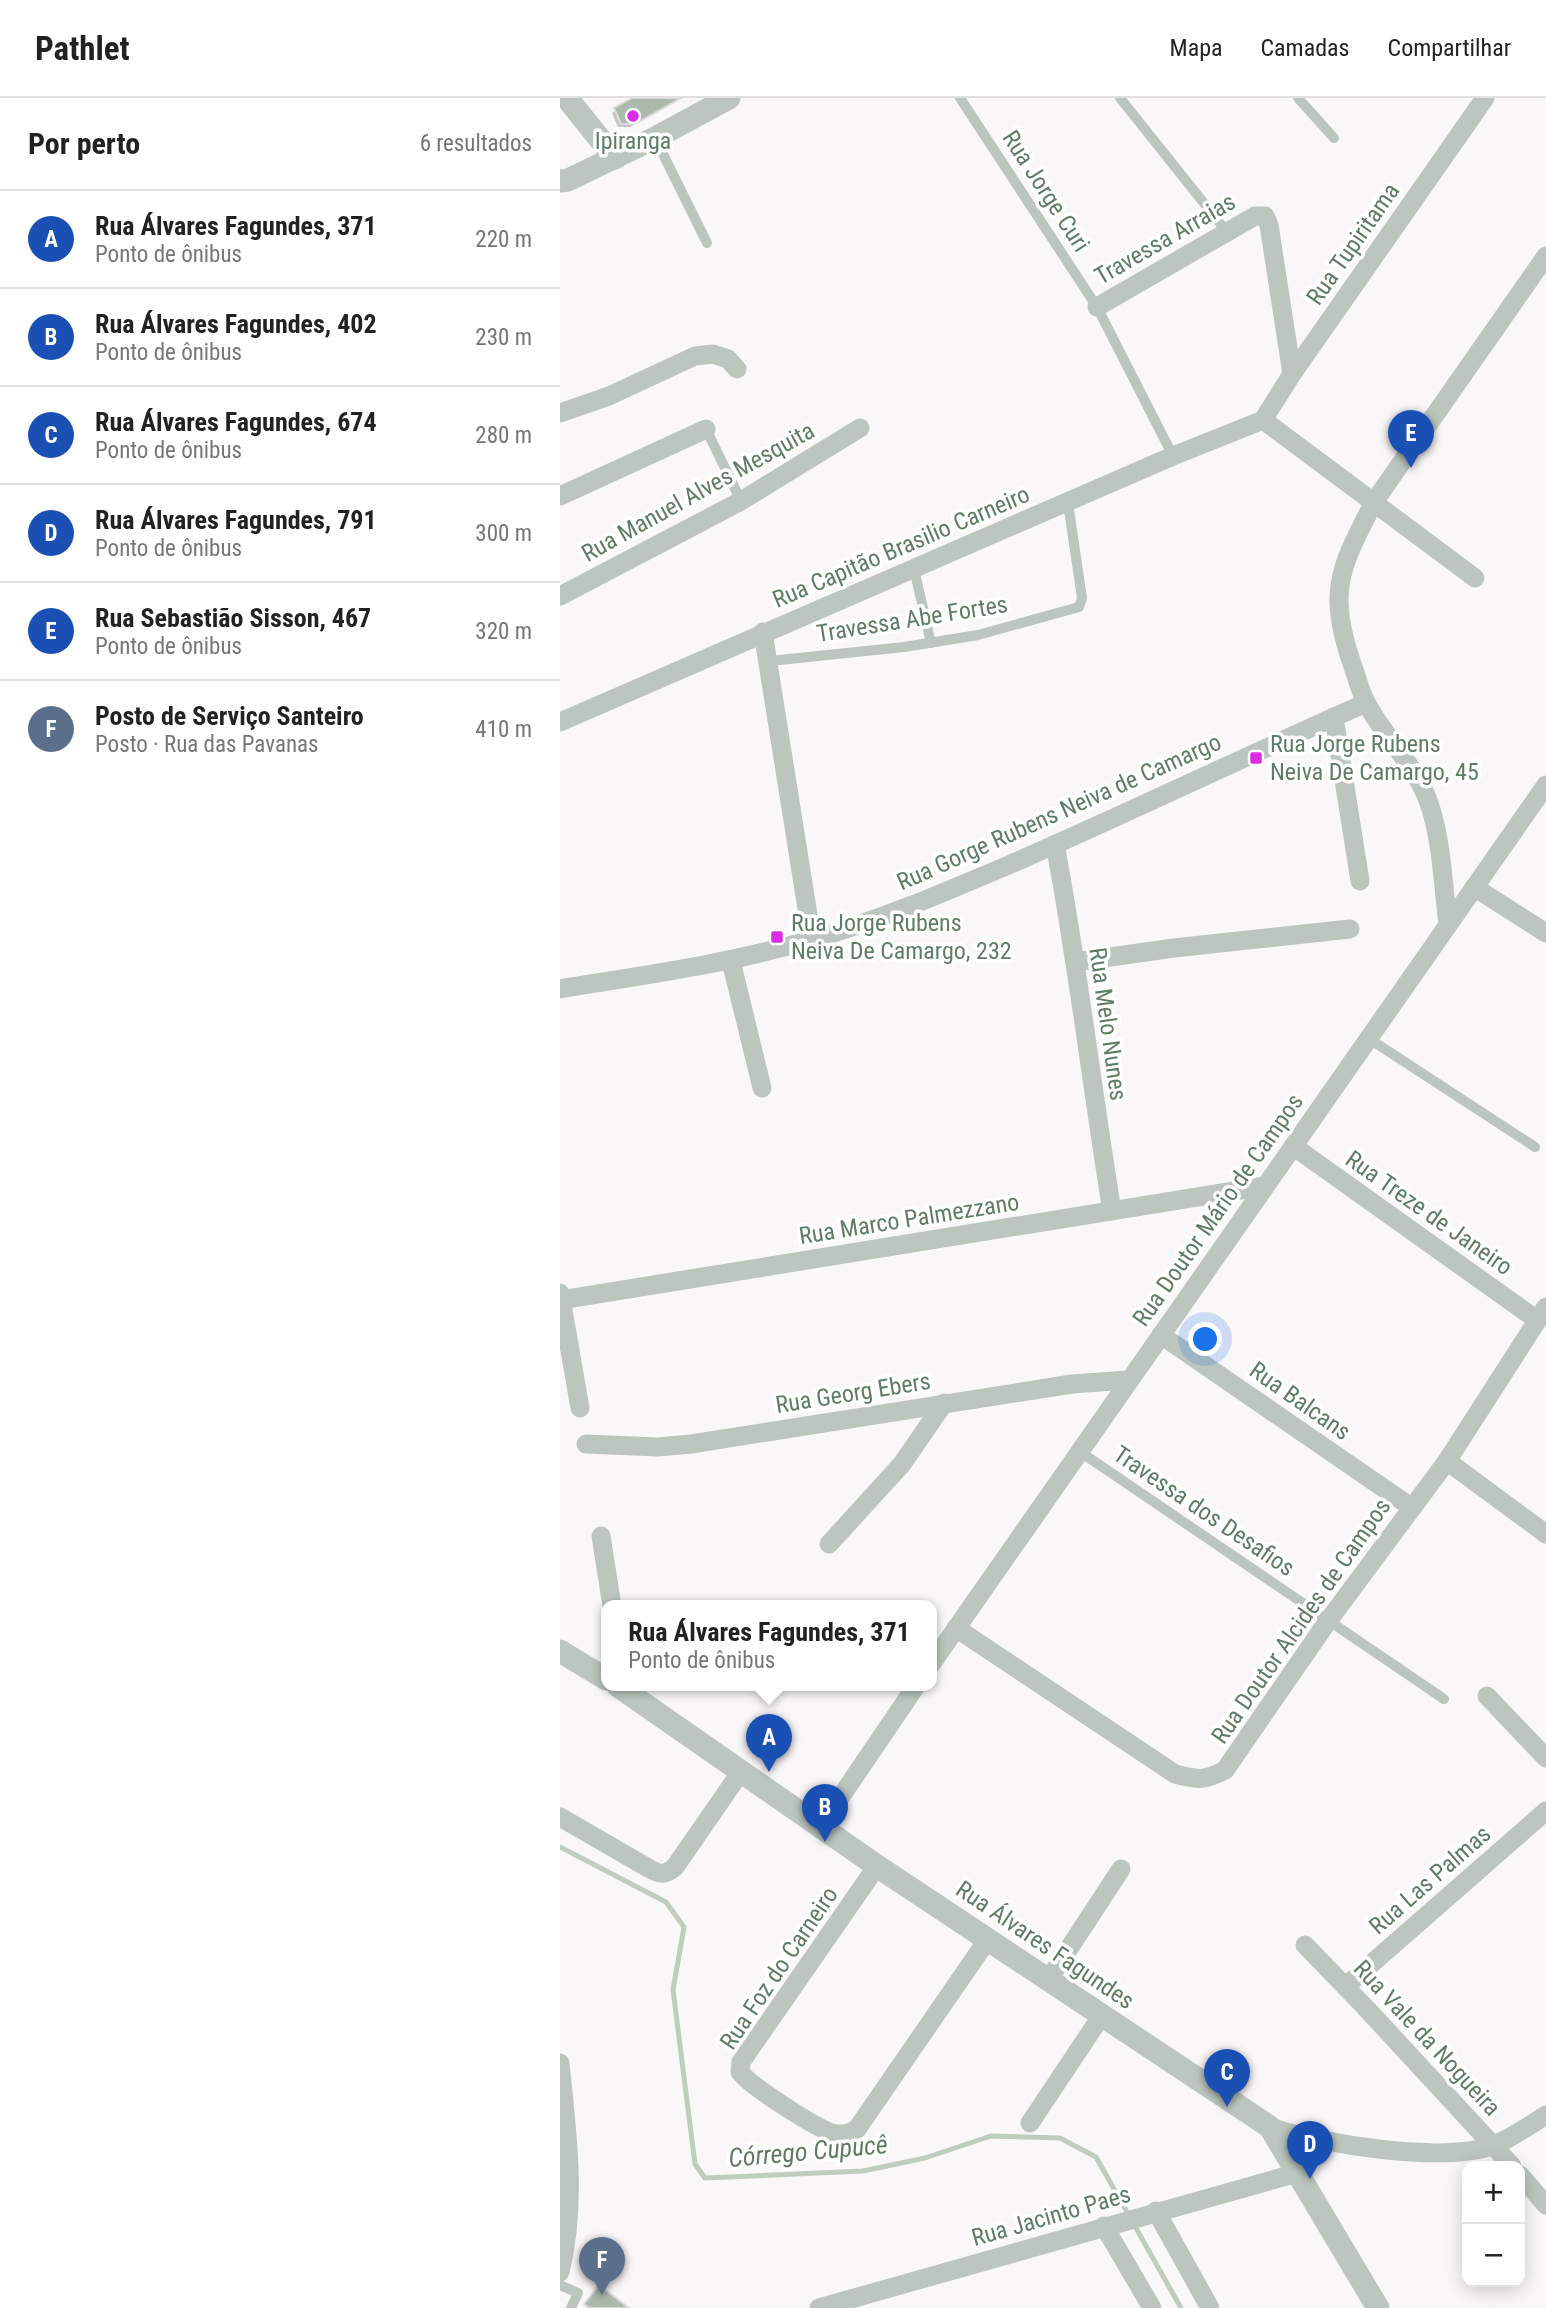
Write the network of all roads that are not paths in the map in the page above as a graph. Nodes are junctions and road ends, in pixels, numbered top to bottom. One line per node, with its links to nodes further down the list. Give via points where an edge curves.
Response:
1 (729, 98): 7 (street)
2 (960, 98): 14 (lane, Rua Jorge Curi)
3 (1120, 98): 11 (lane)
4 (1298, 98): 8 (lane)
5 (1485, 98): 16 (street, Rua Tupiritama)
6 (578, 102): 9 (street)
7 (655, 138): 9 (street); 12 (lane)
8 (1334, 138)
9 (615, 158): 10 (street)
10 (560, 181)
11 (1227, 232): 14 (street, Travessa Arraias); 16 (street, Travessa Arraias, via 1255,216 1268,220)
12 (707, 243)
13 (1546, 256): 24 (street)
14 (1097, 307): 21 (lane, Rua Jorge Curi)
15 (737, 369): 17 (street, via 728,359 713,354 695,356)
16 (1292, 374): 18 (street, Rua Tupiritama)
17 (560, 413)
18 (1263, 420): 21 (street, Rua Capitão Brasilio Carneiro); 24 (street)
19 (860, 428): 23 (street, Rua Manuel Alves Mesquita)
20 (706, 429): 22 (street); 23 (lane)
21 (1173, 456): 25 (street, Rua Capitão Brasilio Carneiro)
22 (560, 496)
23 (741, 501): 28 (street, Rua Manuel Alves Mesquita)
24 (1374, 502): 27 (street); 32 (street, via 1342,570 1337,600 1341,630)
25 (1068, 503): 26 (street, Rua Capitão Brasilio Carneiro); 30 (lane, Travessa Abe Fortes, via 1081,605)
26 (914, 569): 29 (street, Rua Capitão Brasilio Carneiro); 30 (lane)
27 (1475, 578)
28 (560, 596)
29 (763, 632): 31 (street); 34 (street, Rua Capitão Brasilio Carneiro)
30 (932, 643): 31 (lane, Travessa Abe Fortes)
31 (769, 661): 42 (street)
32 (1366, 703): 33 (street, Rua Gorge Rubens Neiva de Camargo); 39 (street, via 1417,777 1429,803)
33 (1334, 717): 36 (street, Rua Gorge Rubens Neiva de Camargo); 37 (street)
34 (560, 722)
35 (1542, 797): 38 (street, Rua Doutor Mário de Campos)
36 (1055, 844): 42 (street, Rua Gorge Rubens Neiva de Camargo, via 954,888); 44 (street, Rua Melo Nunes)
37 (1360, 881)
38 (1474, 887): 39 (street, Rua Doutor Mário de Campos); 41 (street)
39 (1448, 925): 46 (street, Rua Doutor Mário de Campos)
40 (1350, 929): 44 (street)
41 (1546, 933)
42 (812, 940): 43 (street, Rua Gorge Rubens Neiva de Camargo)
43 (731, 961): 45 (street, Rua Gorge Rubens Neiva de Camargo); 47 (street)
44 (1075, 962): 51 (street, Rua Melo Nunes)
45 (560, 989)
46 (1368, 1038): 48 (street, Rua Doutor Mário de Campos); 49 (lane)
47 (762, 1088)
48 (1293, 1146): 50 (street, Rua Doutor Mário de Campos); 53 (street, Rua Treze de Janeiro)
49 (1535, 1147)
50 (1265, 1186): 51 (street, Rua Marco Palmezzano); 54 (street, Rua Doutor Mário de Campos)
51 (1112, 1211): 52 (street, Rua Marco Palmezzano)
52 (560, 1297): 57 (street)
53 (1541, 1313): 60 (street, Rua Doutor Alcides de Campos)
54 (1161, 1335): 55 (street, Rua Doutor Mário de Campos); 61 (street, Rua Balcans)
55 (1128, 1380): 56 (street, Rua Georg Ebers); 59 (street, Rua Doutor Mário de Campos)
56 (944, 1403): 58 (street, Rua Georg Ebers, via 691,1444); 64 (street, via 902,1464)
57 (580, 1408)
58 (586, 1444)
59 (1080, 1451): 66 (lane, Travessa dos Desafios); 67 (street, Rua Doutor Mário de Campos)
60 (1447, 1461): 61 (street, Rua Doutor Alcides de Campos); 62 (street)
61 (1411, 1507): 66 (street, Rua Doutor Alcides de Campos)
62 (1546, 1534)
63 (601, 1536): 65 (street)
64 (829, 1544)
65 (611, 1600)
66 (1328, 1621): 67 (street, Rua Doutor Alcides de Campos, via 1225,1770 1194,1780 1175,1774); 74 (lane, Travessa dos Desafios)
67 (956, 1628): 69 (street, Rua Doutor Mário de Campos)
68 (560, 1651): 70 (street, Rua Álvares Fagundes)
69 (937, 1656)
70 (601, 1675)
71 (626, 1691): 76 (street, Rua Álvares Fagundes)
72 (913, 1691): 79 (street)
73 (1487, 1696): 75 (street)
74 (1444, 1699)
75 (1546, 1758)
76 (742, 1770): 78 (street, via 675,1867 665,1874); 79 (street, Rua Álvares Fagundes)
77 (1546, 1811): 85 (street, Rua Las Palmas)
78 (560, 1817)
79 (821, 1826): 80 (street, Rua Álvares Fagundes)
80 (877, 1866): 82 (street, Rua Álvares Fagundes); 82 (street, Rua Foz do Carneiro, via 741,2062 740,2072 752,2085 832,2133 857,2129)
81 (1121, 1868): 84 (street)
82 (988, 1939): 84 (street, Rua Álvares Fagundes)
83 (1305, 1945): 85 (street, Rua Vale da Nogueira)
84 (1049, 1979): 86 (street, Rua Álvares Fagundes)
85 (1346, 1986): 91 (street, Rua Vale da Nogueira)
86 (1102, 2015): 89 (street); 90 (street, Rua Álvares Fagundes)
87 (560, 2063): 98 (street, via 569,2191)
88 (1546, 2115): 91 (street)
89 (1030, 2123)
90 (1269, 2127): 91 (street, via 1334,2143 1418,2152); 93 (street, Rua Álvares Fagundes)
91 (1494, 2146): 92 (street, Rua Vale da Nogueira)
92 (1508, 2161)
93 (1297, 2173): 96 (street, Rua Jacinto Paes); 104 (street, Rua Álvares Fagundes)
94 (1525, 2181): 95 (street)
95 (1546, 2205)
96 (1152, 2213): 97 (street, Rua Jacinto Paes); 103 (street)
97 (1108, 2225): 101 (street, Rua Jacinto Paes); 102 (street)
98 (560, 2272)
99 (560, 2285): 100 (lane, via 578,2293)
100 (571, 2308)
101 (819, 2308)
102 (1152, 2308)
103 (1210, 2308)
104 (1378, 2308)

